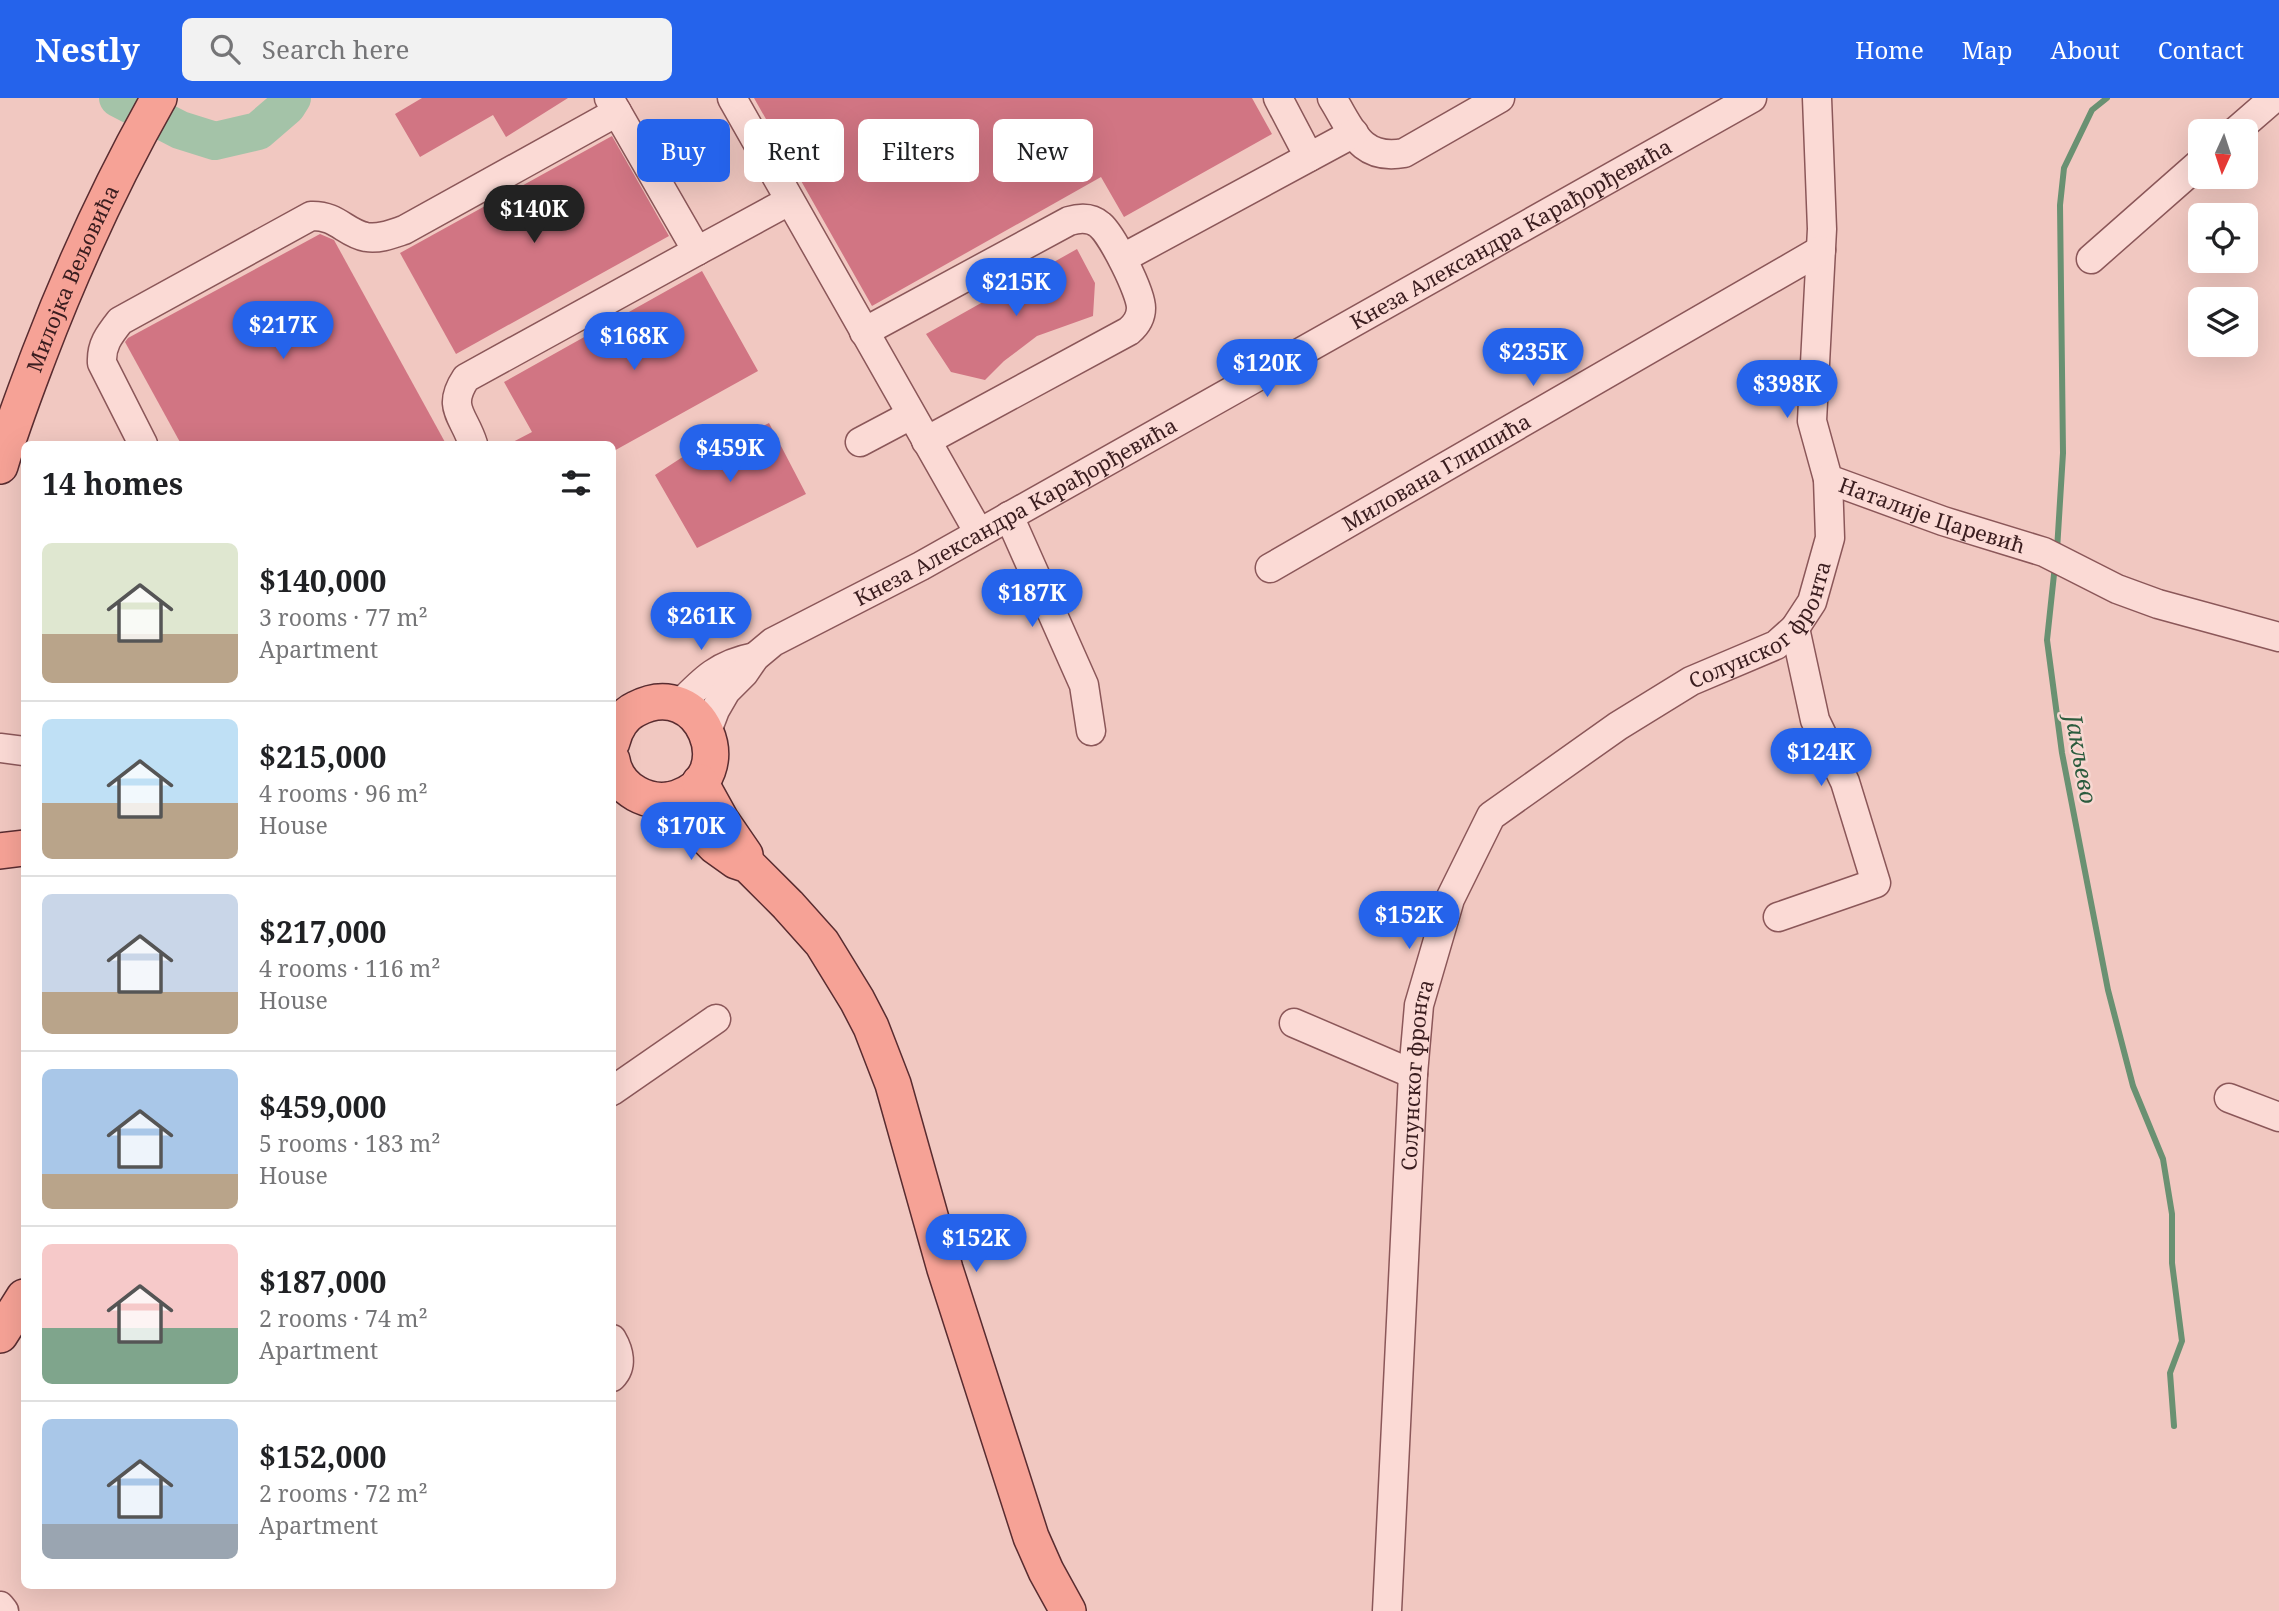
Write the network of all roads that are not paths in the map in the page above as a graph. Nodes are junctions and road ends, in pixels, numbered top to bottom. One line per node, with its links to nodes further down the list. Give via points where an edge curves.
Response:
1 (159, 98): 21 (main road, Милојка Вељовића, via 111,188)
2 (732, 98): 14 (street)
3 (1278, 98): 12 (street)
4 (1332, 98): 11 (street)
5 (1500, 98): 11 (street, via 1404,153 1375,152 1361,145)
6 (1752, 98): 28 (street, Кнеза Александра Карађорђевића)
7 (1817, 98): 15 (street, Наталије Царевић)
8 (2274, 98): 10 (street)
9 (613, 105): 16 (street); 22 (street, via 404,230 364,237 324,215 311,216 120,321 102,350 102,363)
10 (2250, 119)
11 (1354, 133): 12 (street)
12 (1310, 157): 17 (street)
13 (2188, 174): 18 (street)
14 (789, 201): 16 (street); 19 (street)
15 (1821, 250): 27 (street, Наталије Царевић, via 1812,421); 30 (street, Милована Глишића)
16 (696, 251): 23 (street, via 466,378 456,407)
17 (1123, 258): 19 (street, via 1102,225 1090,219 1069,220); 24 (street, via 1141,307 1129,331)
18 (2091, 259)
19 (864, 332): 20 (street)
20 (911, 415): 24 (street); 25 (street)
21 (5, 436): 26 (main road, Милојка Вељовића)
22 (141, 441)
23 (472, 441)
24 (926, 441): 29 (street)
25 (860, 442)
26 (0, 466)
27 (1828, 479): 31 (street, Солунског фронта, via 1830,538 1812,602); 32 (street, Наталије Царевић, via 2044,552 2158,604)
28 (1009, 516): 29 (street, Кнеза Александра Карађорђевића); 36 (street, via 1084,685)
29 (979, 533): 33 (street, Кнеза Александра Карађорђевића, via 774,642)
30 (1270, 568)
31 (1795, 628): 46 (street, Солунског фронта, via 1815,720 1845,782 1877,883); 49 (street, Солунског фронта, via 1776,645 1691,681 1639,713 1491,816 1450,899 1419,1005)
32 (2279, 637)
33 (755, 657): 34 (street, Кнеза Александра Карађорђевића, via 721,668); 35 (street, Кнеза Александра Карађорђевића, via 719,701)
34 (679, 705): 35 (main road); 37 (main road, via 662,701 632,711 621,721)
35 (707, 731): 41 (main road, via 711,758)
36 (1091, 731)
37 (616, 745)
38 (0, 748): 39 (street)
39 (21, 751)
40 (616, 760): 42 (main road, via 629,789 656,801)
41 (700, 782): 42 (main road, via 692,791); 45 (main road)
42 (670, 800): 45 (main road, via 715,846)
43 (21, 848): 44 (main road)
44 (0, 851)
45 (748, 865): 61 (main road, via 822,943 871,1027 893,1084 945,1269 1031,1537)
46 (1779, 917)
47 (716, 1019): 50 (street)
48 (1294, 1023): 49 (street)
49 (1413, 1074): 62 (street, Солунског фронта)
50 (616, 1087)
51 (2229, 1098): 52 (street)
52 (2279, 1116)
53 (21, 1282): 54 (main road)
54 (0, 1296)
55 (21, 1302): 56 (main road)
56 (0, 1335)
57 (616, 1350): 58 (street, via 620,1360)
58 (616, 1374)
59 (0, 1606): 60 (street)
60 (4, 1611)
61 (1068, 1611)
62 (1387, 1611)

